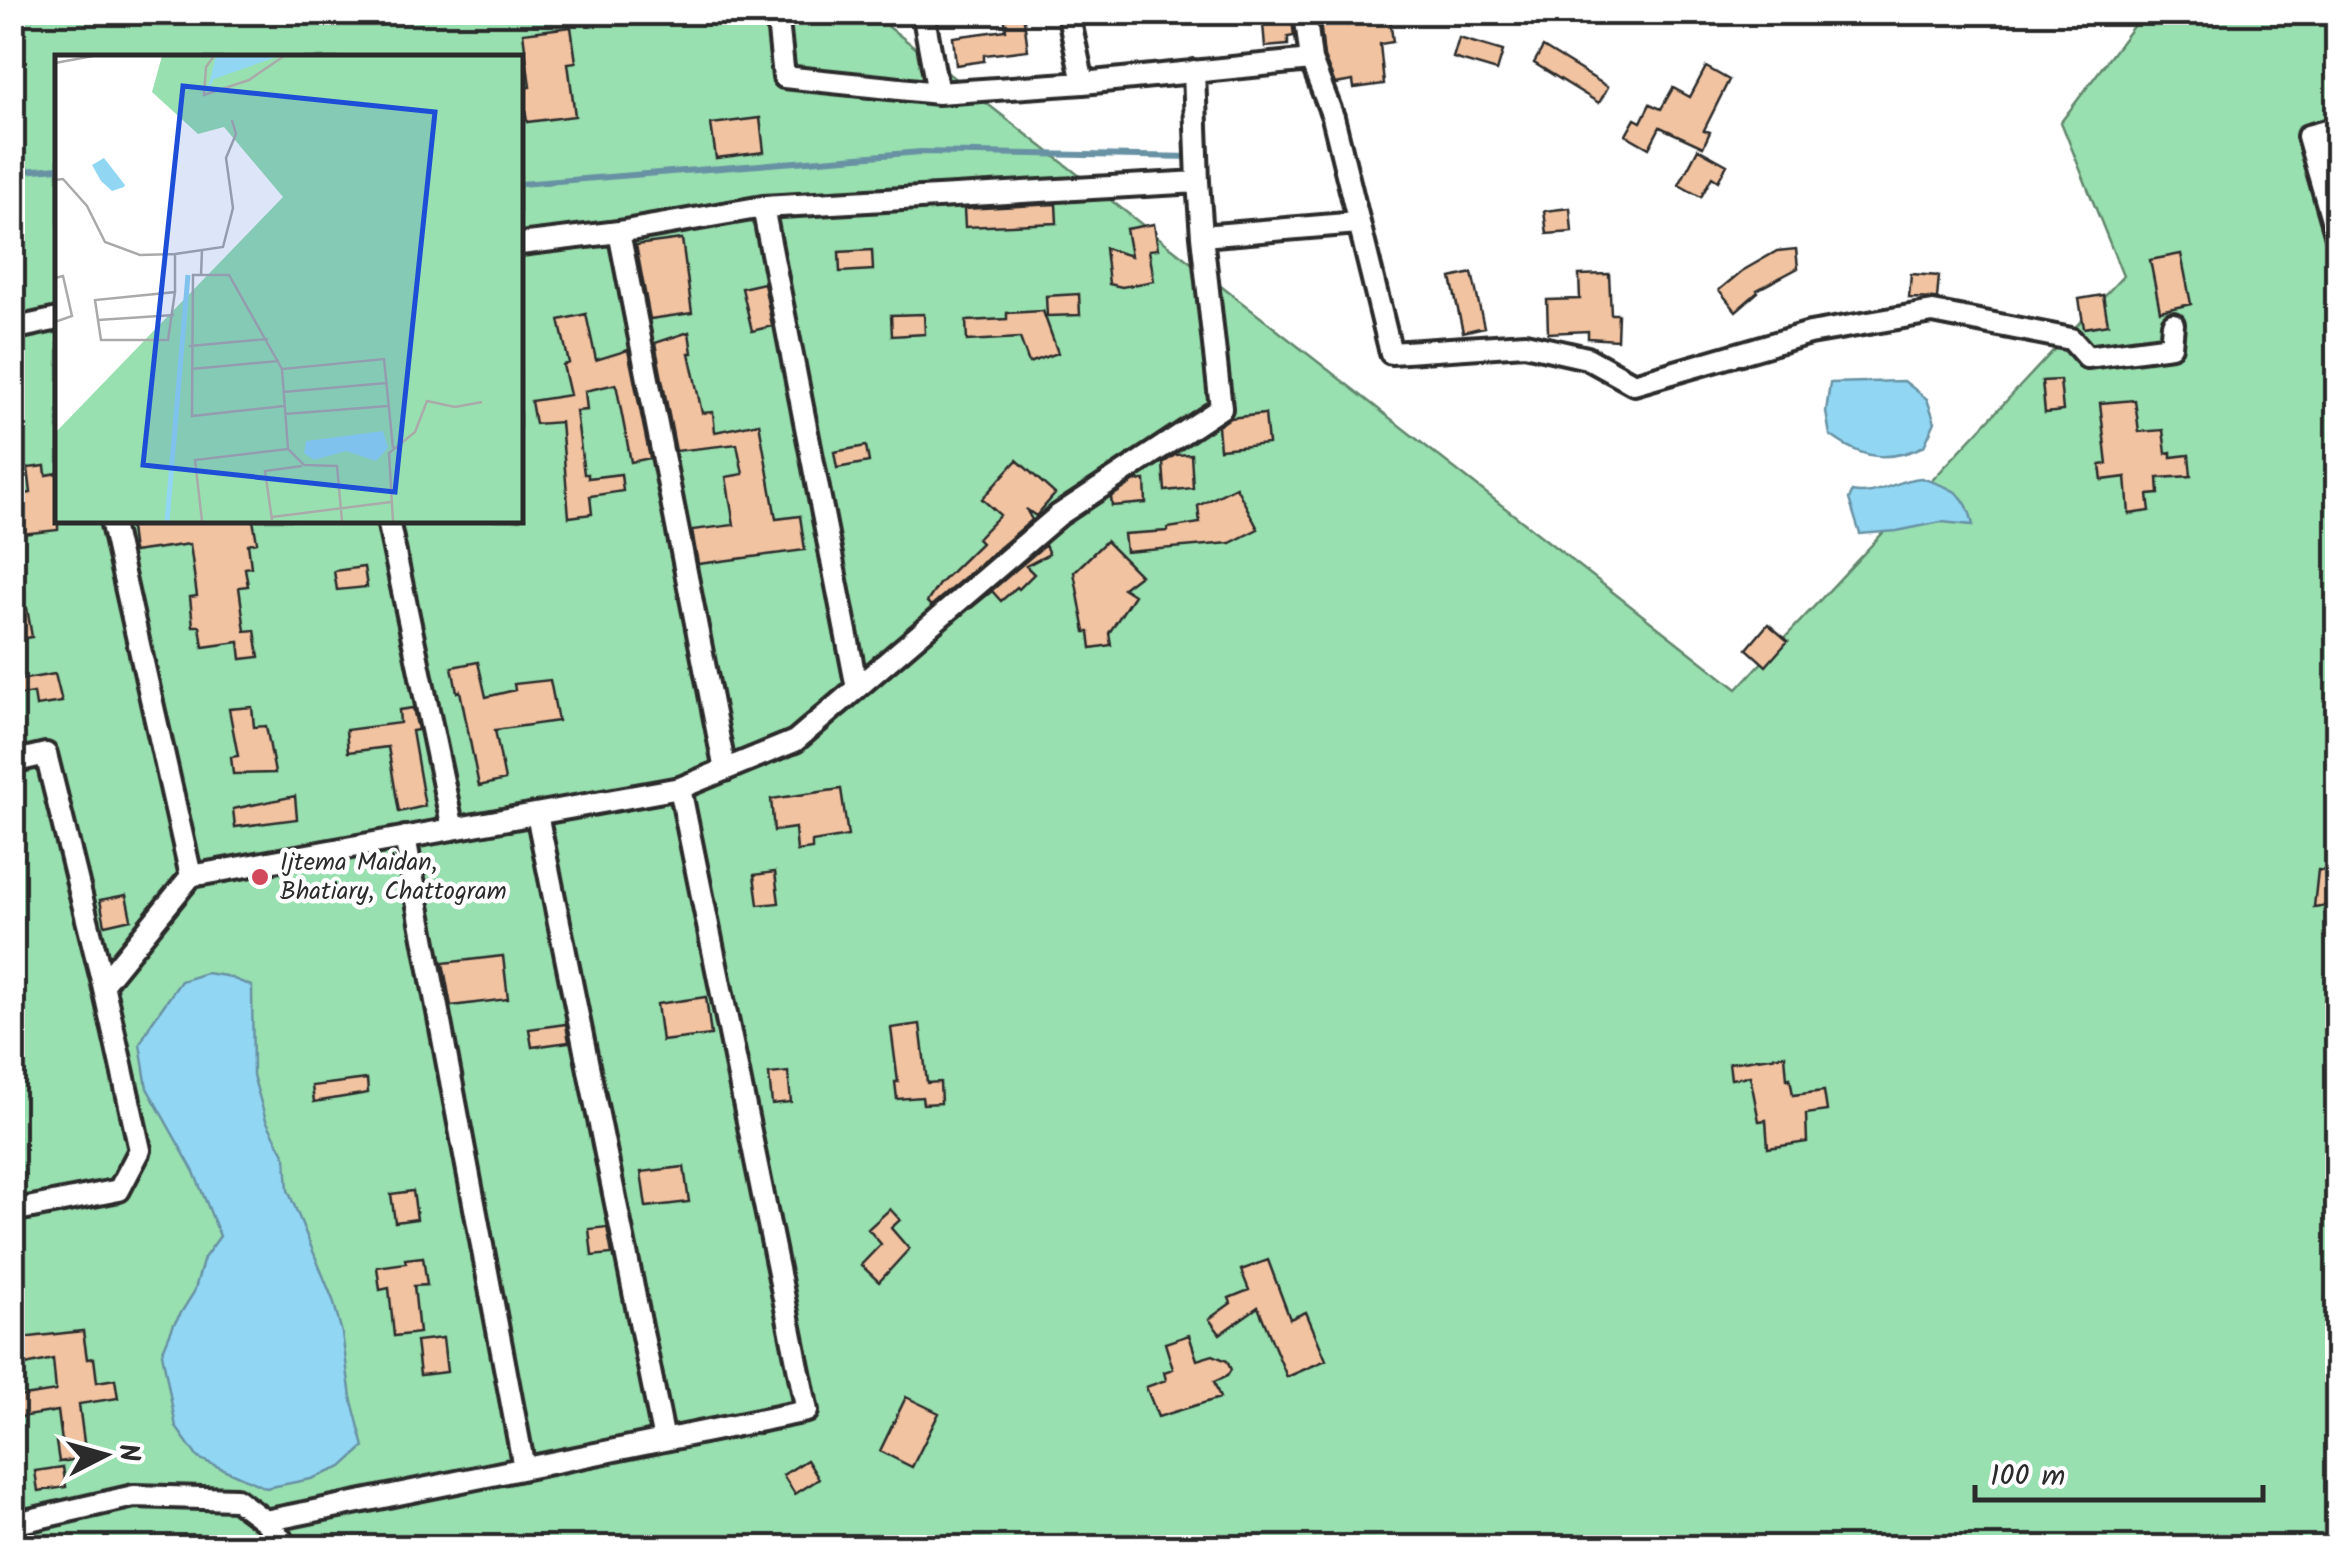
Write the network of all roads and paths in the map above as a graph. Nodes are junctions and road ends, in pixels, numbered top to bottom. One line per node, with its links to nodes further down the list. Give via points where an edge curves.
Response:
1 (777, 12): 8 (street, via 784,77)
2 (923, 12): 8 (street)
3 (1068, 12): 7 (street)
4 (1305, 12): 5 (street)
5 (1311, 60): 6 (street); 12 (street, via 1333,117)
6 (1194, 72): 7 (street); 10 (street)
7 (1083, 83): 8 (street)
8 (938, 93)
9 (2338, 128): 15 (street, via 2308,136)
10 (1198, 182): 11 (street); 14 (street)
11 (763, 207): 13 (street); 22 (street)
12 (1358, 223): 14 (street); 18 (street, via 1391,353 1525,344 1587,358 1634,384 1810,333 1932,312 2072,340 2087,357 2172,346)
13 (618, 232): 16 (street); 24 (street)
14 (1202, 236): 22 (street, via 1221,408 1059,515)
15 (2338, 240)
16 (522, 244)
17 (55, 320): 19 (street)
18 (2173, 324)
19 (12, 329)
20 (111, 522): 29 (street)
21 (388, 522): 27 (street)
22 (857, 688): 24 (street, via 795,742)
23 (12, 762): 30 (street, via 46,754)
24 (726, 770): 25 (street)
25 (680, 788): 26 (street); 32 (street, via 807,1411)
26 (538, 814): 27 (street); 32 (street)
27 (453, 829): 28 (street)
28 (405, 837): 29 (street); 33 (street)
29 (190, 876): 30 (street)
30 (103, 984): 31 (street, via 140,1150 119,1190)
31 (12, 1211)
32 (664, 1440): 33 (street)
33 (524, 1468): 34 (street)
34 (265, 1521): 35 (street, via 236,1498 134,1496); 36 (street)
35 (12, 1524)
36 (289, 1548)

